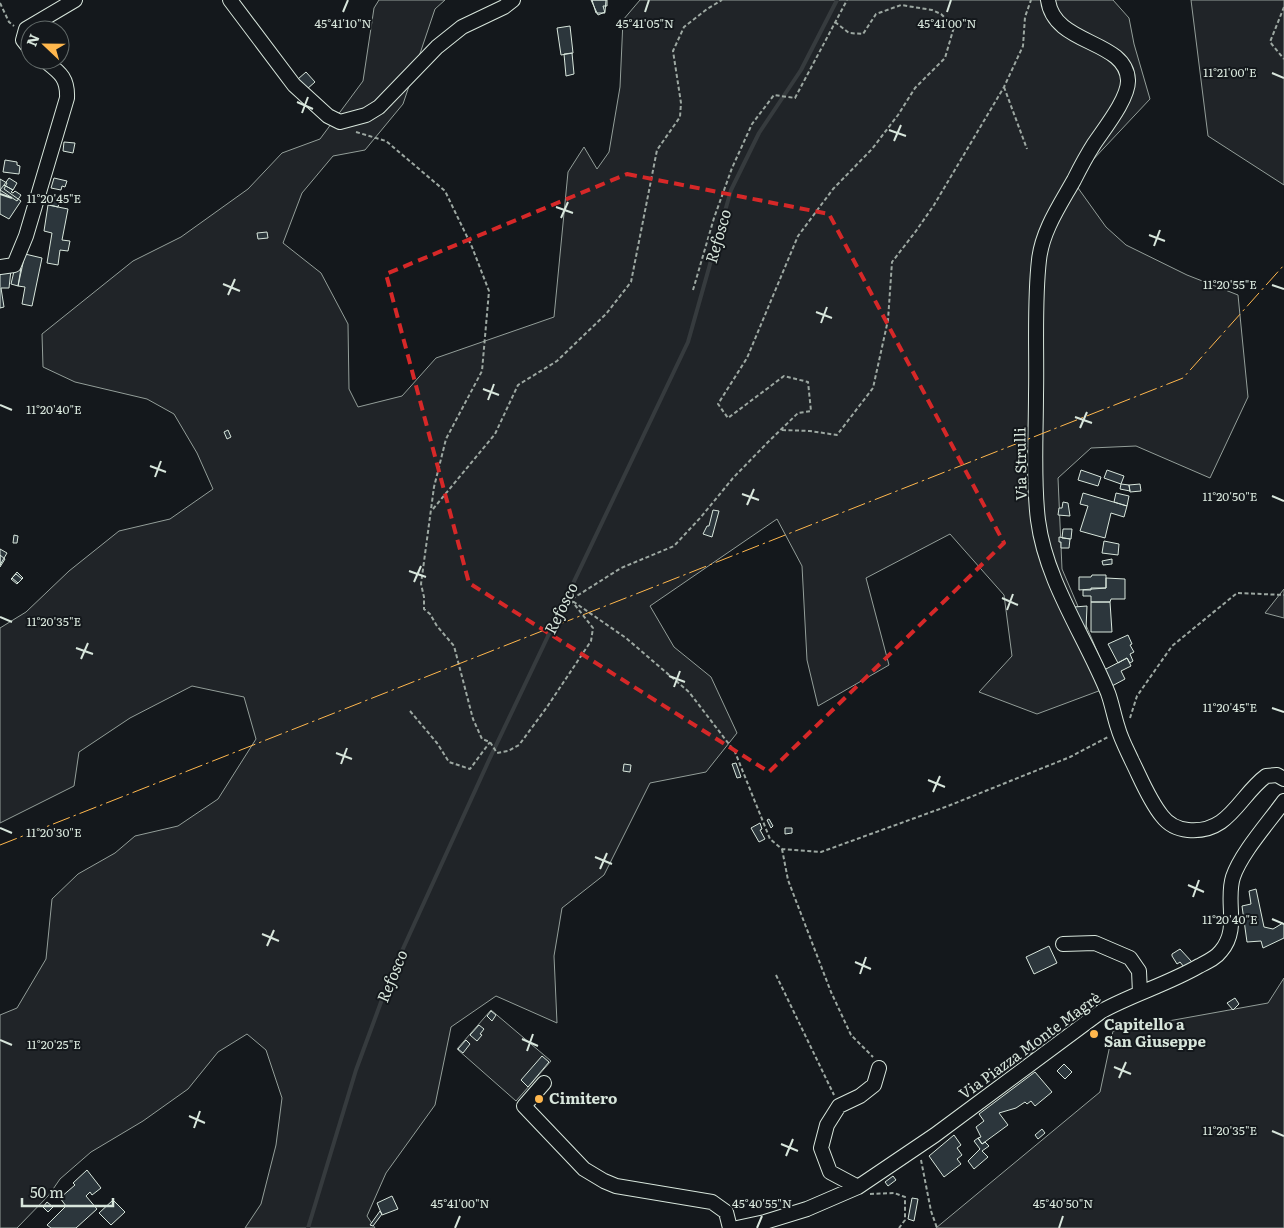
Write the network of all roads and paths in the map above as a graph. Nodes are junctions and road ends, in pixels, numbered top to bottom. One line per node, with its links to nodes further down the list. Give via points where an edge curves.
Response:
1 (75, 0): 10 (street)
2 (230, 0): 3 (street, via 294,85 328,116 340,122 366,115 380,107 437,47 462,27)
3 (513, 0)
4 (722, 0): 21 (path, via 684,27 673,51 680,117 657,150 631,282 606,314 557,361 518,385 495,434)
5 (846, 0): 11 (path)
6 (1031, 0): 15 (path, via 1024,17 1023,46)
7 (1048, 0): 26 (street, Via Strulli, via 1053,17 1072,33 1114,56 1125,69 1128,80 1126,92 1045,234 1039,259 1037,317 1038,519 1050,567 1108,694)
8 (0, 2): 12 (path, via 9,22)
9 (1284, 7): 13 (path, via 1270,42)
10 (39, 20)
11 (835, 22): 19 (path, via 795,98 774,95 752,124 714,218); 20 (path, via 849,34 863,34 876,14 901,5 932,10 954,27 944,58 915,88 872,150 833,189 798,236 747,358 718,404 728,418 784,376 808,382 811,411 798,413)
12 (20, 31)
13 (1284, 59)
14 (55, 70): 18 (street, via 68,87 67,98 26,236 14,265)
15 (1004, 87): 17 (path); 20 (path, via 934,205 892,262 888,320 873,388 837,435)
16 (354, 131): 21 (path, via 386,141 445,190 489,291 482,371 446,438 434,486)
17 (1027, 148)
18 (0, 267)
19 (693, 290)
20 (781, 430): 23 (path, via 732,478 674,546 621,568)
21 (432, 510): 27 (path, via 421,584 424,609 454,646 473,719 482,739)
22 (1284, 595): 25 (path, via 1237,593 1172,646 1137,696)
23 (571, 600): 27 (path, via 593,628 591,641 519,745 497,752); 30 (path, via 626,638 689,692 736,752 770,839)
24 (410, 711): 27 (path, via 449,762 470,769)
25 (1130, 717)
26 (1118, 731): 28 (street, Via Strulli, via 1150,800 1163,817 1181,829 1212,827 1223,821 1266,776 1273,774); 30 (path, via 1070,757 821,852)
27 (490, 742)
28 (1283, 778)
29 (1284, 801): 33 (street, Via Piazza Monte Magrè, via 1233,878 1231,932 1227,943 1220,952 1189,972)
30 (782, 849): 34 (path, via 788,880 850,1035 872,1055)
31 (1063, 944): 33 (street, via 1095,943 1130,958 1139,971)
32 (776, 975): 36 (path)
33 (1140, 993): 37 (street, Via Piazza Monte Magrè, via 1102,1011)
34 (879, 1068): 36 (street, via 874,1085)
35 (544, 1083): 39 (street, via 524,1106 584,1169 616,1186 718,1204 726,1212)
36 (839, 1106): 38 (street, via 827,1125 821,1148 830,1172)
37 (917, 1148): 38 (street, Via Piazza Monte Magrè); 42 (path, via 923,1164 930,1211)
38 (858, 1187): 40 (street, Via Piazza Monte Magrè, via 807,1209); 41 (path, via 870,1194 894,1193 904,1197 905,1220)
39 (730, 1228)
40 (737, 1228)
41 (899, 1228)
42 (937, 1228)

